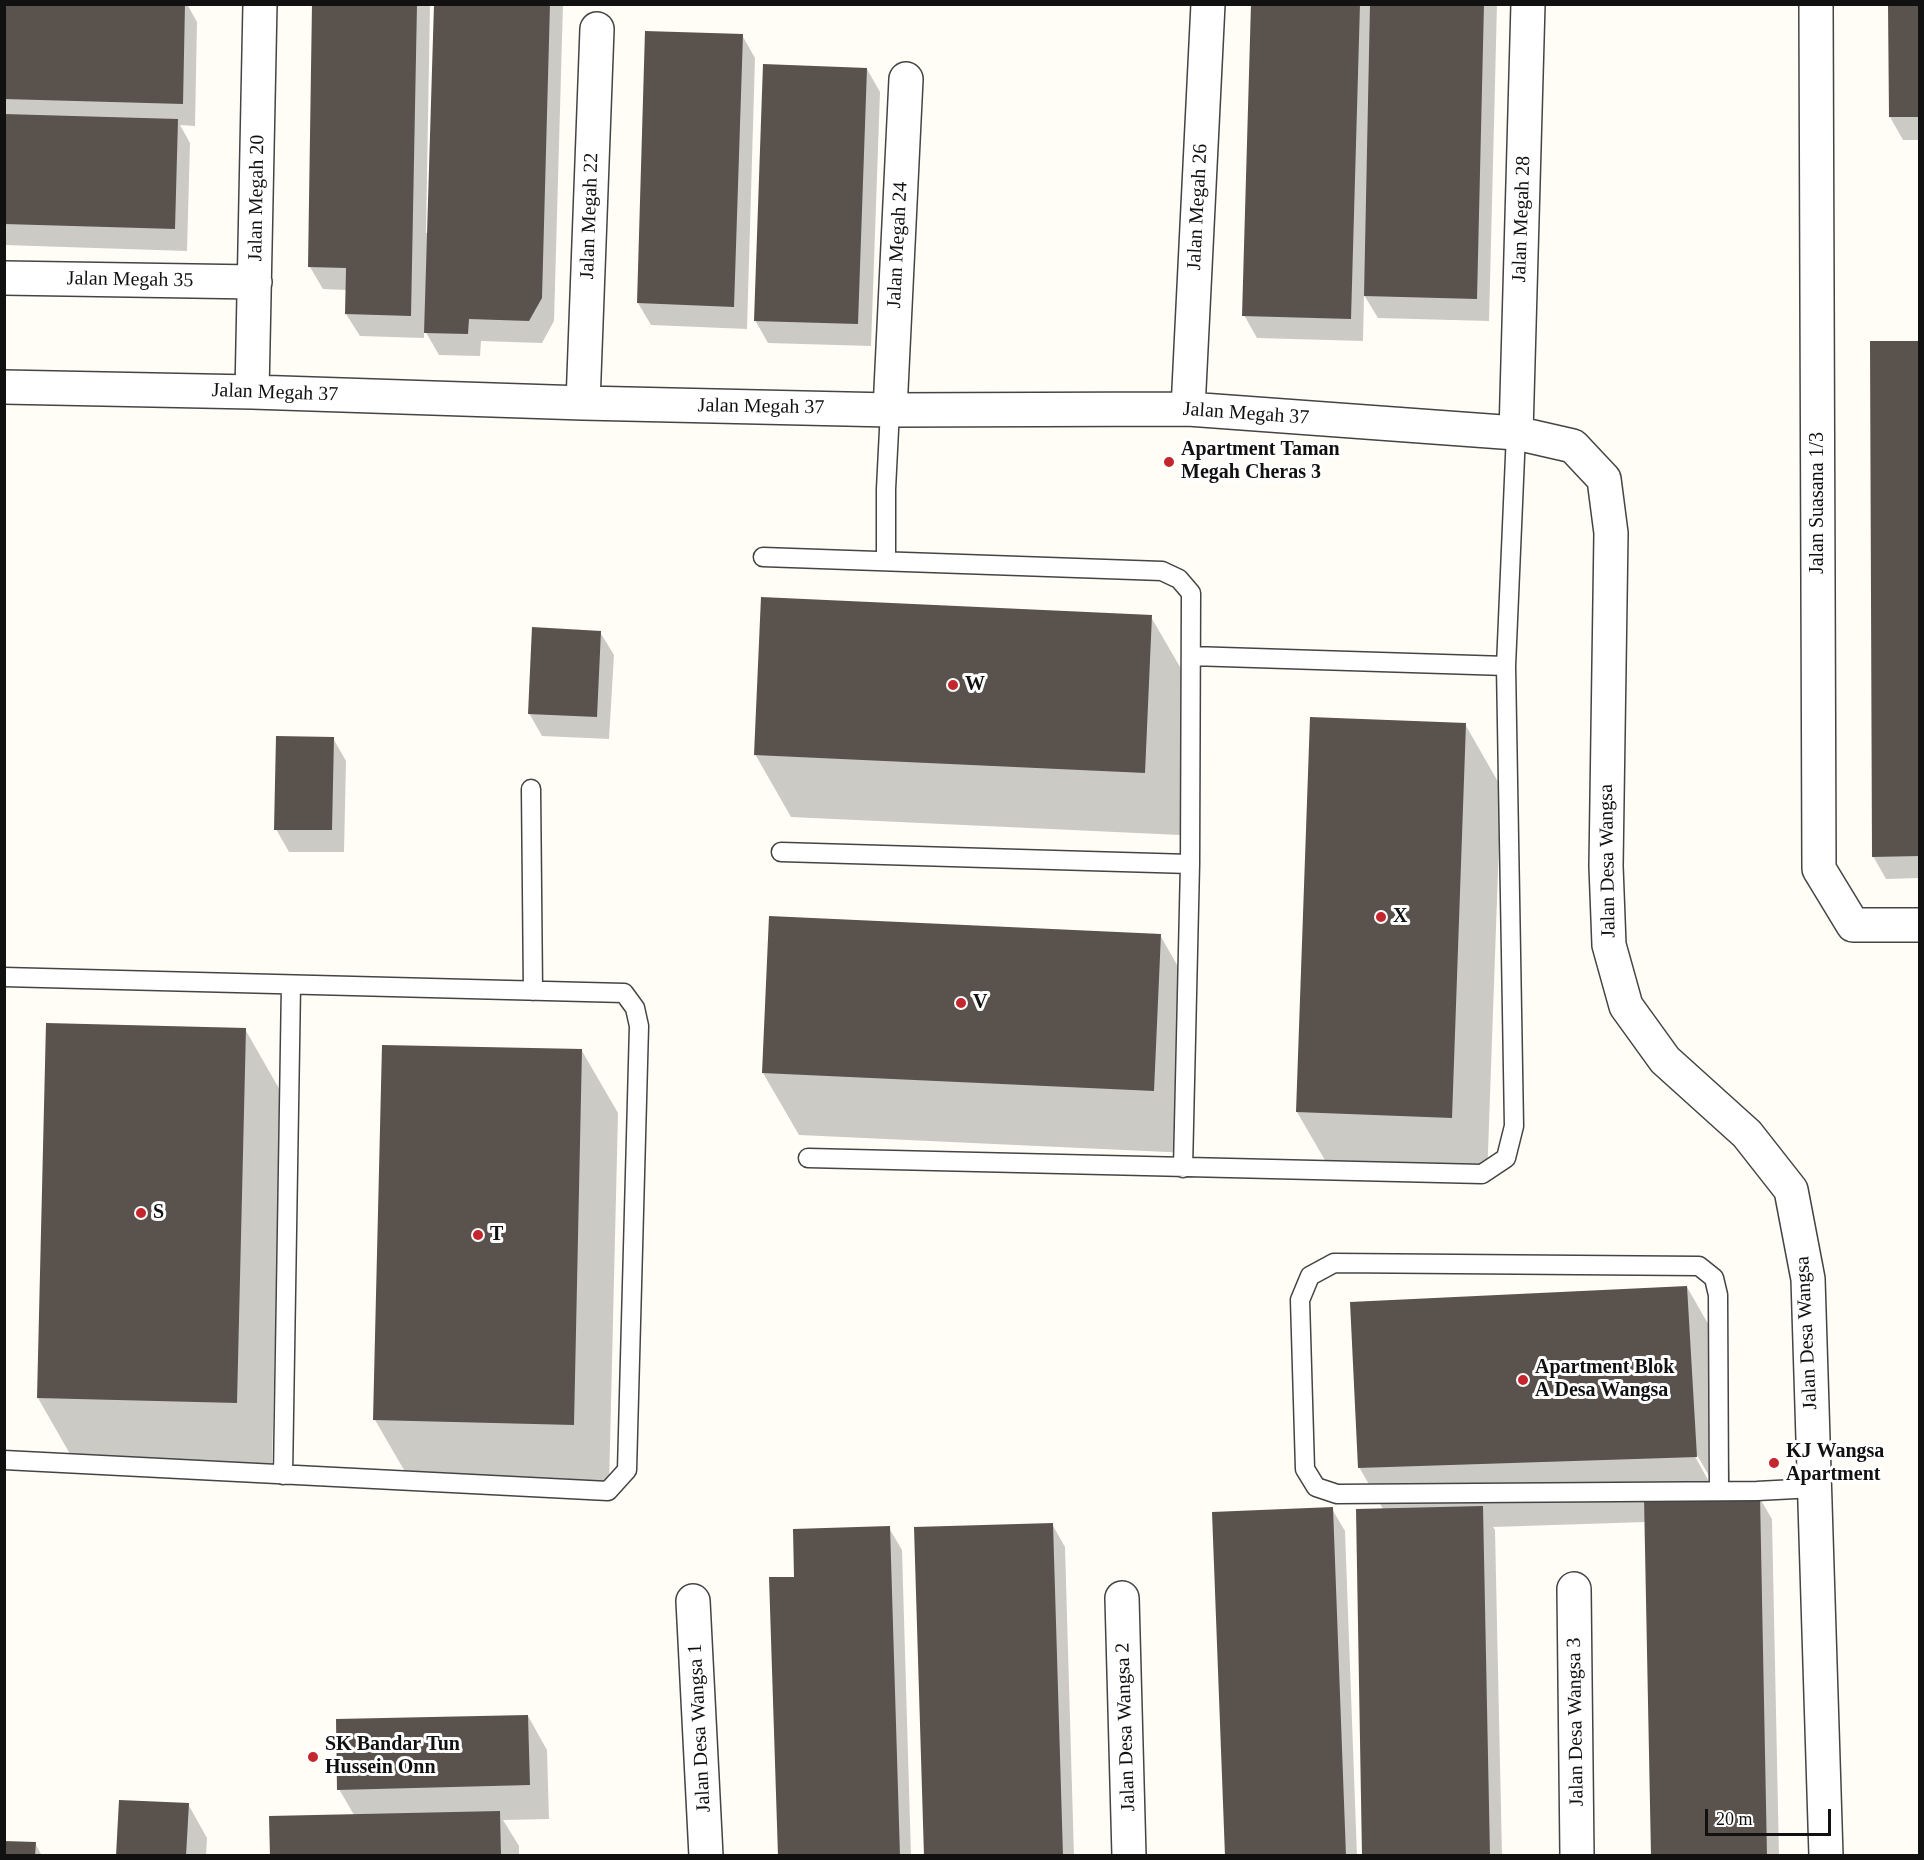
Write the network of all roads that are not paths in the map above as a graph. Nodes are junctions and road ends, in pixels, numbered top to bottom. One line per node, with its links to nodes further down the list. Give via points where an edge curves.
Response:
1 (260, 4): 8 (street, Jalan Megah 20)
2 (1208, 4): 12 (street, Jalan Megah 26)
3 (1528, 4): 14 (street, Jalan Megah 28)
4 (1816, 4): 22 (street, Jalan Suasana 1/3, via 1819,869 1853,925)
5 (597, 29): 11 (street, Jalan Megah 22)
6 (906, 79): 13 (street, Jalan Megah 24)
7 (4, 278): 8 (street, Jalan Megah 35)
8 (255, 282): 10 (street, Jalan Megah 20)
9 (4, 387): 10 (street, Jalan Megah 37)
10 (252, 392): 11 (street, Jalan Megah 37)
11 (583, 403): 13 (street, Jalan Megah 37)
12 (1188, 409): 13 (street, Jalan Megah 37); 14 (street, Jalan Megah 37)
13 (890, 411): 16 (lane)
14 (1516, 433): 18 (lane); 30 (street, Jalan Desa Wangsa, via 1573,446 1604,479 1611,534 1605,866 1609,945 1626,1006 1665,1060 1747,1134 1791,1190 1808,1279)
15 (764, 557): 16 (lane)
16 (886, 560): 17 (lane, via 1162,571 1179,579 1191,593)
17 (1191, 656): 18 (lane); 21 (lane)
18 (1506, 666): 27 (lane, via 1514,1126 1506,1158 1482,1174)
19 (531, 789): 25 (lane)
20 (780, 852): 21 (lane)
21 (1190, 864): 27 (lane)
22 (1920, 925)
23 (4, 977): 24 (lane)
24 (291, 985): 25 (lane); 29 (lane)
25 (533, 991): 29 (lane, via 624,993 635,1008 639,1026 627,1470 608,1491)
26 (808, 1158): 27 (lane)
27 (1183, 1168)
28 (4, 1460): 29 (lane)
29 (283, 1475)
30 (1815, 1488): 31 (lane); 38 (street, Jalan Desa Wangsa)
31 (1719, 1491): 31 (lane, via 1718,1295 1714,1278 1699,1266 1334,1263 1310,1276 1300,1300 1305,1469 1316,1487 1337,1494)
32 (1574, 1589): 37 (street, Jalan Desa Wangsa 3)
33 (1122, 1598): 36 (street, Jalan Desa Wangsa 2)
34 (693, 1601): 35 (street, Jalan Desa Wangsa 1)
35 (706, 1856)
36 (1129, 1856)
37 (1577, 1856)
38 (1826, 1856)

